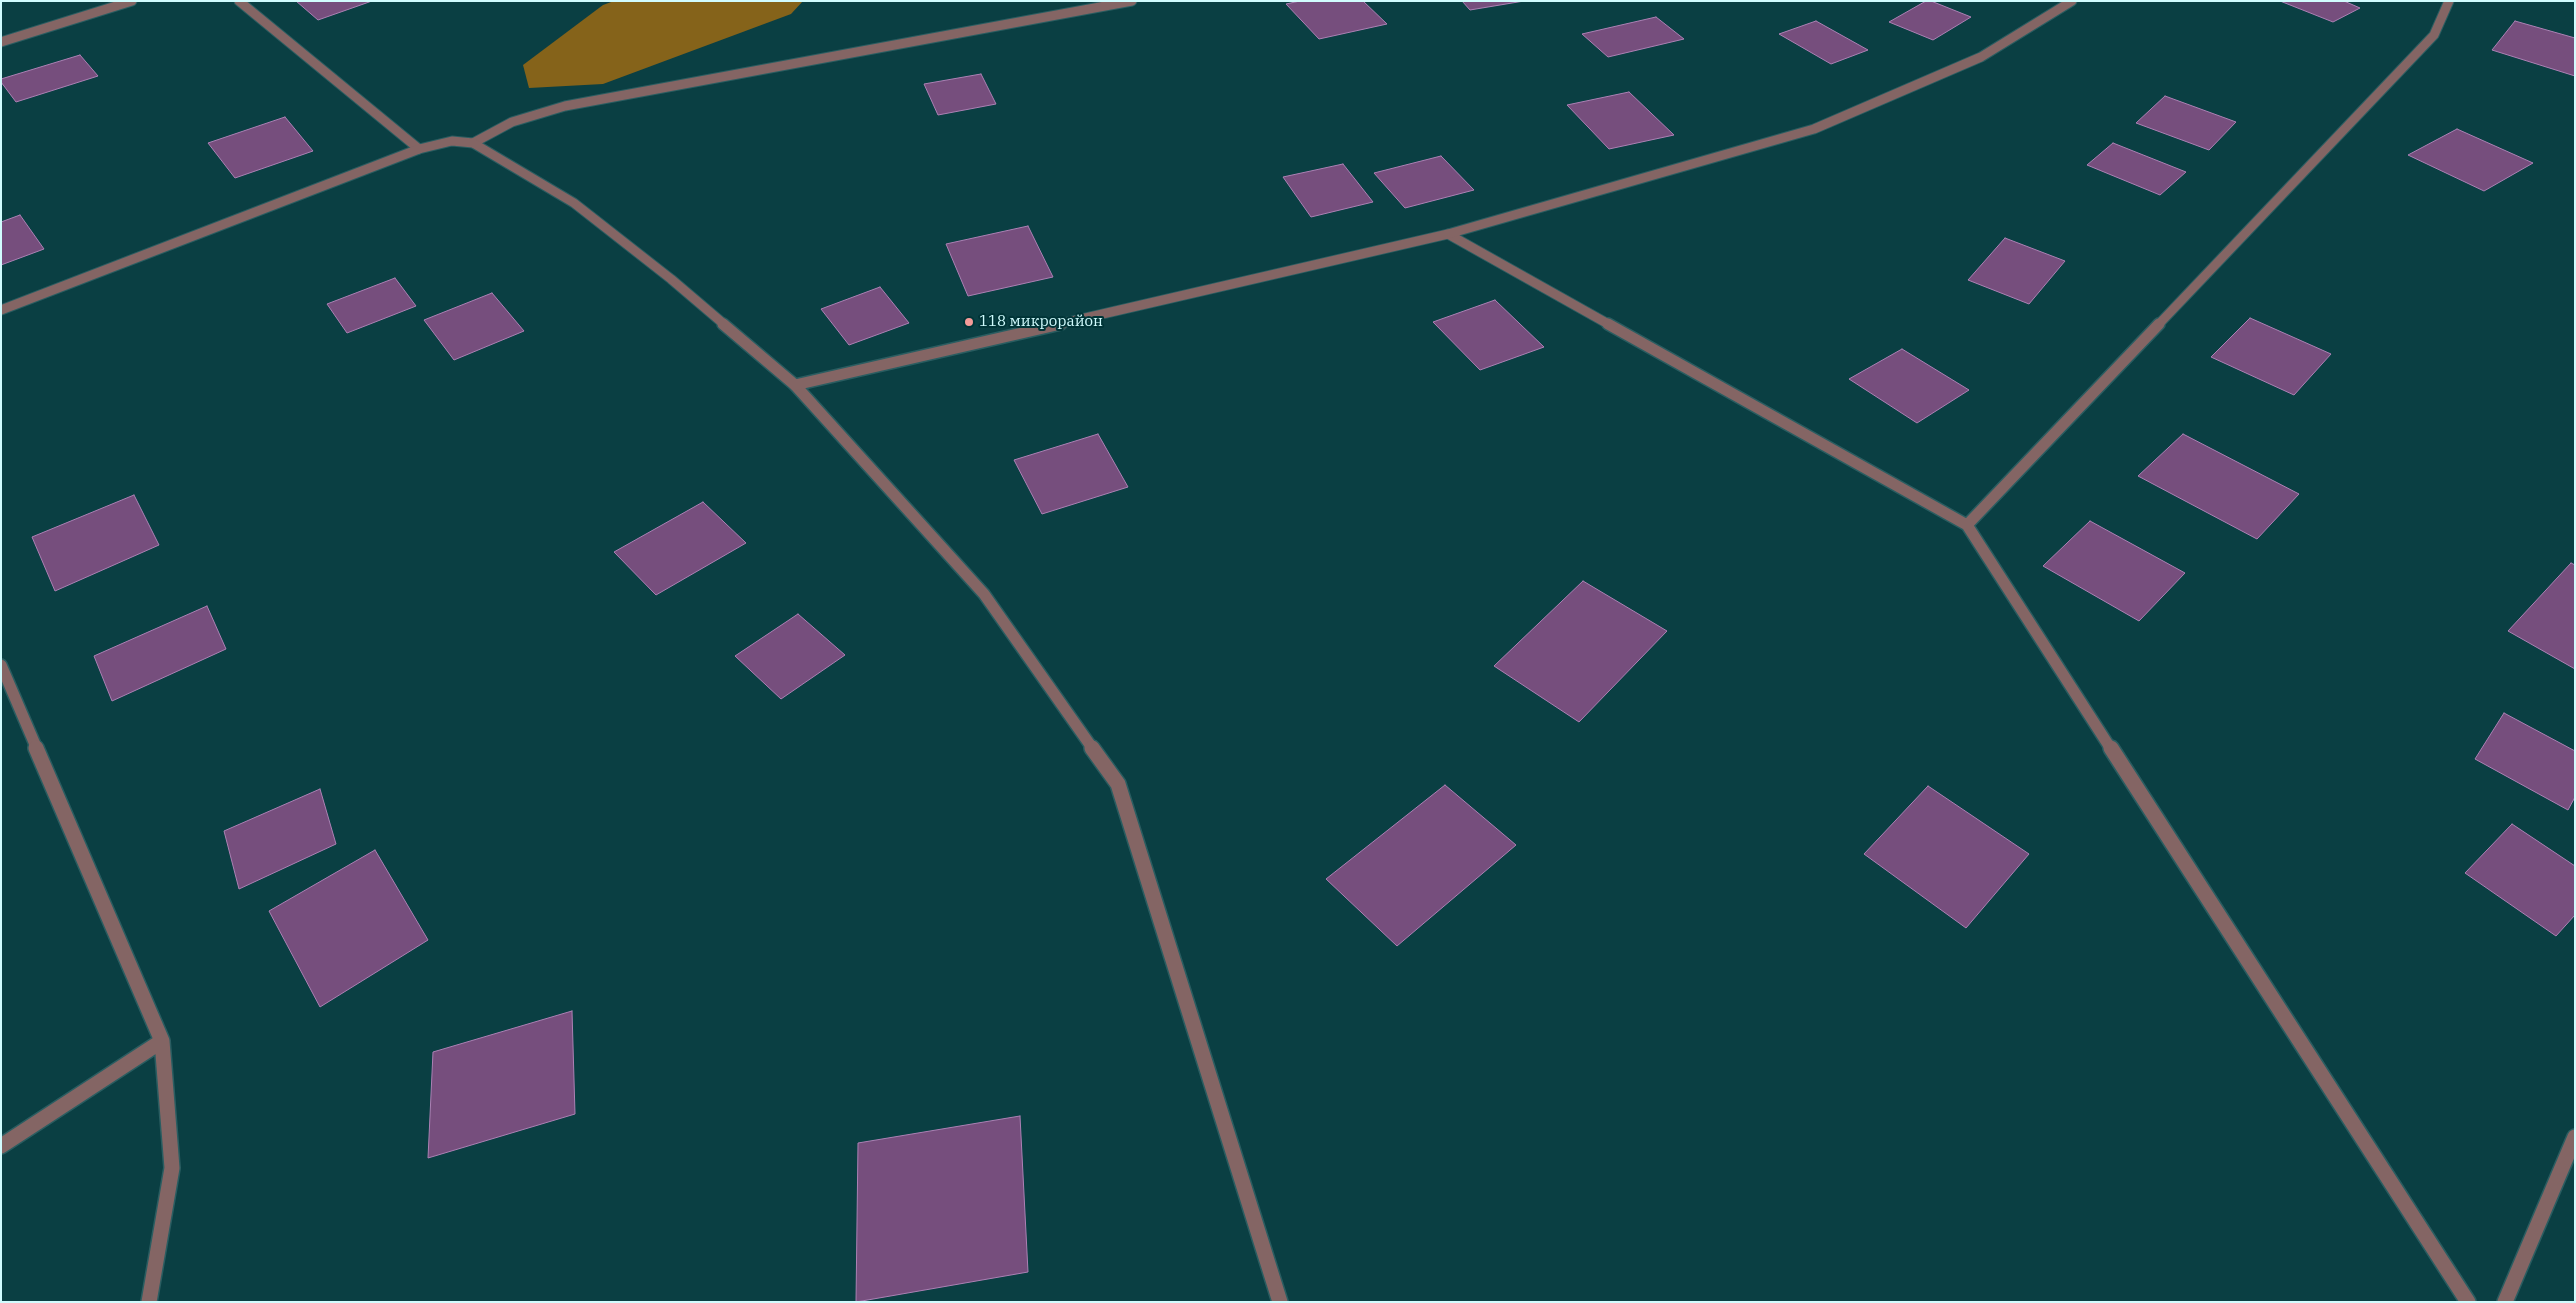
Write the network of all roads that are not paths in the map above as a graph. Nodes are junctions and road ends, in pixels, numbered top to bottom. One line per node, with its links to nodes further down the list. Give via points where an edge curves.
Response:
1 (132, 1): 6 (street)
2 (239, 1): 8 (street)
3 (1132, 1): 7 (street, via 565,106 512,122)
4 (2072, 1): 9 (street, via 1981,57 1814,129)
5 (2449, 1): 12 (street, via 2434,35)
6 (1, 42)
7 (473, 143): 8 (street, via 452,141); 11 (street, via 574,203)
8 (419, 149): 10 (street)
9 (1448, 234): 11 (street); 12 (street)
10 (1, 310)
11 (795, 384): 18 (street, via 984,594 1118,784)
12 (1967, 525): 19 (street)
13 (1, 665): 14 (street)
14 (162, 1041): 16 (street); 17 (street, via 172,1168)
15 (2575, 1137): 20 (street)
16 (1, 1146)
17 (149, 1302)
18 (1280, 1302)
19 (2468, 1302)
20 (2505, 1302)

